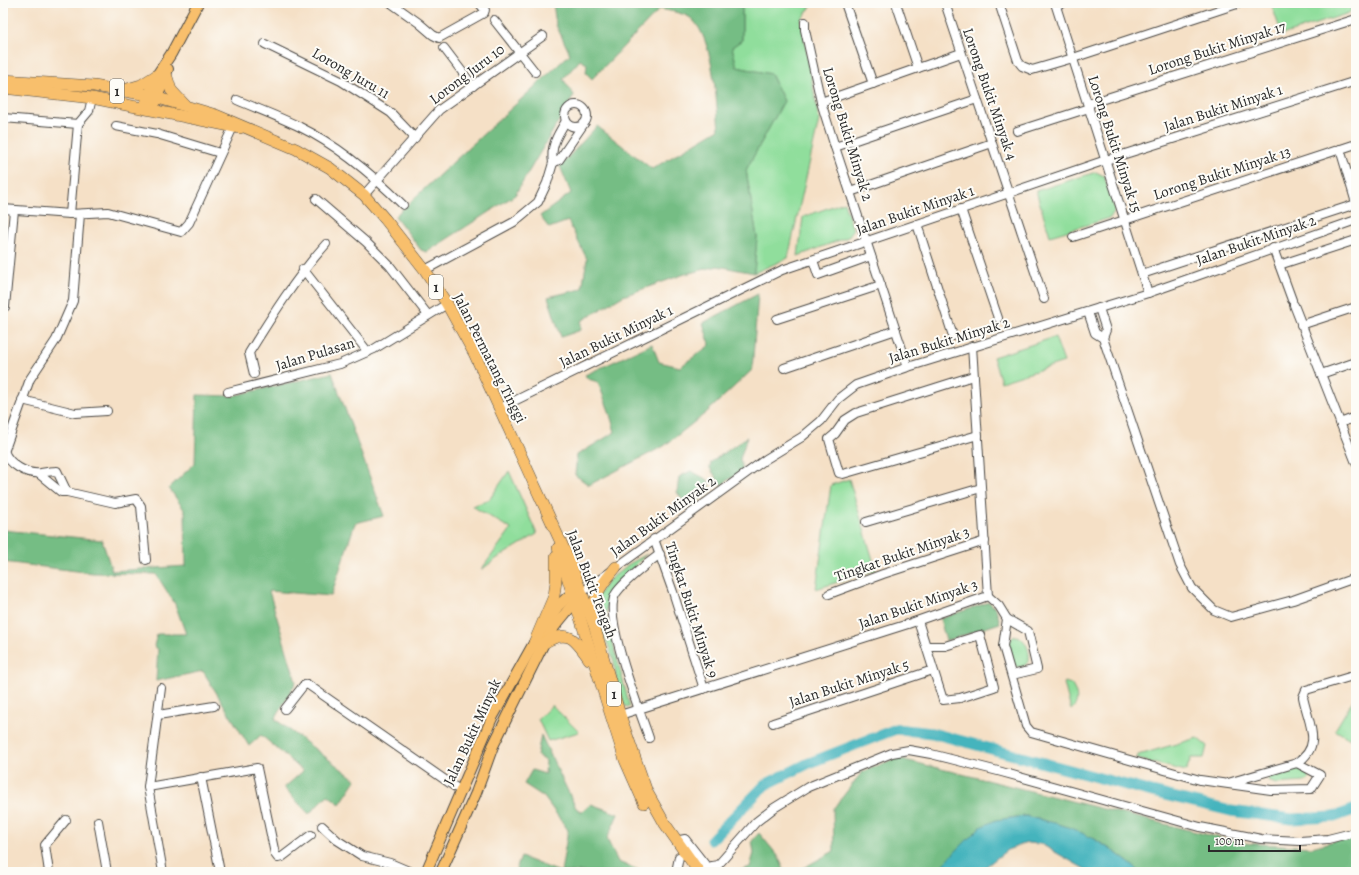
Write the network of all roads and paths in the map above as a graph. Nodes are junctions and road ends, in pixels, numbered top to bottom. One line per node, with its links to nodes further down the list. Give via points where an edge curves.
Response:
1 (198, 3): 21 (main road)
2 (391, 3): 3 (street, via 439,38 485,12)
3 (479, 3)
4 (845, 3): 24 (street)
5 (896, 3): 19 (street)
6 (945, 3): 17 (street, Lorong Bukit Minyak 4)
7 (999, 3): 18 (street, via 1018,61 1022,66 1032,70)
8 (1240, 3): 18 (street)
9 (1058, 4): 18 (street, Lorong Bukit Minyak 15)
10 (1356, 19): 34 (street, Lorong Bukit Minyak 17)
11 (494, 20): 16 (street)
12 (806, 22): 32 (street, Lorong Bukit Minyak 2, via 805,30)
13 (544, 36): 16 (street, Lorong Juru 10)
14 (265, 44): 44 (street, Lorong Juru 11, via 341,80 391,113)
15 (444, 48): 25 (street)
16 (519, 53): 20 (street); 25 (street, Lorong Juru 10)
17 (961, 53): 19 (street); 30 (street, Lorong Bukit Minyak 4)
18 (1073, 58): 34 (street, Lorong Bukit Minyak 15)
19 (918, 68): 24 (street)
20 (534, 72)
21 (161, 75): 27 (highway, via 141,85); 28 (main road); 33 (highway)
22 (3, 80): 27 (highway, Jalan Permatang Tinggi / 1, via 94,86)
23 (1356, 81): 50 (street, Jalan Bukit Minyak 1)
24 (873, 84): 32 (street)
25 (473, 86): 44 (street, Lorong Juru 10, via 439,110)
26 (3, 88): 29 (highway, Jalan Permatang Tinggi / 1)
27 (119, 91): 28 (highway, Jalan Permatang Tinggi / 1)
28 (152, 96): 33 (highway, Jalan Permatang Tinggi / 1); 35 (main road)
29 (92, 98): 35 (highway, Jalan Permatang Tinggi / 1); 38 (street, via 89,111)
30 (977, 99): 45 (street, Lorong Bukit Minyak 4); 47 (street)
31 (237, 100): 52 (street, via 311,133 345,154)
32 (821, 102): 47 (street, Lorong Bukit Minyak 2)
33 (185, 105): 42 (highway, Jalan Permatang Tinggi / 1, via 228,119)
34 (1088, 106): 43 (street, Lorong Bukit Minyak 17); 50 (street, Lorong Bukit Minyak 15)
35 (148, 108): 41 (highway, Jalan Permatang Tinggi / 1)
36 (3, 118): 38 (street)
37 (566, 121): 39 (street, via 575,127); 39 (street, via 567,110 572,106 580,106 587,113 586,121); 51 (street, via 556,138)
38 (78, 124): 62 (street)
39 (582, 125): 51 (street, via 559,160)
40 (116, 126): 49 (street, via 157,134)
41 (233, 127): 42 (highway, Jalan Permatang Tinggi / 1); 49 (street)
42 (247, 129): 55 (highway, Jalan Permatang Tinggi / 1, via 296,149 330,168)
43 (1017, 131)
44 (416, 138): 52 (street, Lorong Juru 10)
45 (992, 143): 53 (street); 54 (street, Lorong Bukit Minyak 4)
46 (1356, 144): 48 (street, Lorong Bukit Minyak 13)
47 (834, 147): 53 (street, Lorong Bukit Minyak 2)
48 (1340, 149): 58 (street); 64 (street, Lorong Bukit Minyak 13)
49 (220, 153): 63 (street, via 189,223 181,232 108,212)
50 (1106, 160): 54 (street, Jalan Bukit Minyak 1); 64 (street, Lorong Bukit Minyak 15)
51 (553, 163): 76 (street, via 538,202 514,222)
52 (377, 180): 55 (street, Lorong Juru 10); 57 (street)
53 (850, 192): 69 (street, Lorong Bukit Minyak 2)
54 (1009, 193): 60 (street, Jalan Bukit Minyak 1); 80 (street, Lorong Bukit Minyak 4)
55 (364, 195): 76 (highway, Jalan Permatang Tinggi / 1)
56 (316, 199): 86 (street, via 390,266)
57 (403, 204)
58 (1356, 204): 77 (street, Jalan Bukit Minyak 2)
59 (3, 209): 61 (street)
60 (962, 209): 66 (street, Jalan Bukit Minyak 1); 87 (street)
61 (14, 210): 62 (street); 82 (street)
62 (70, 214): 63 (street)
63 (80, 214): 102 (street, via 73,301 56,340 30,379)
64 (1125, 220): 67 (street, Lorong Bukit Minyak 13); 77 (street, Lorong Bukit Minyak 15)
65 (1356, 220): 71 (street, Jalan Bukit Minyak 2)
66 (917, 224): 69 (street, Jalan Bukit Minyak 1); 91 (street)
67 (1073, 237)
68 (1356, 240): 74 (street)
69 (867, 242): 72 (street, Lorong Bukit Minyak 2); 73 (street, Jalan Bukit Minyak 1)
70 (326, 244): 75 (street)
71 (1273, 248): 74 (street); 79 (street, Jalan Bukit Minyak 2)
72 (871, 256): 73 (street, via 818,275); 78 (street, Lorong Bukit Minyak 2)
73 (813, 260): 103 (street, Jalan Bukit Minyak 1, via 782,270)
74 (1279, 265): 89 (street)
75 (303, 269): 94 (street); 98 (street, via 249,353)
76 (425, 270): 81 (highway, Jalan Permatang Tinggi / 1)
77 (1142, 274): 79 (street, Lorong Bukit Minyak 15)
78 (881, 285): 88 (street); 90 (street, Lorong Bukit Minyak 2)
79 (1148, 293): 84 (street, Jalan Bukit Minyak 2)
80 (1044, 299)
81 (447, 304): 86 (street, Jalan Pulasan); 103 (highway, Jalan Permatang Tinggi / 1)
82 (5, 307)
83 (1356, 307): 89 (street)
84 (1099, 308): 85 (street, Jalan Bukit Minyak 2); 92 (street, via 1106,330)
85 (1088, 312): 92 (street, via 1095,333); 93 (street, Jalan Bukit Minyak 2)
86 (428, 315): 94 (street, Jalan Pulasan)
87 (998, 318)
88 (777, 319)
89 (1301, 325): 99 (street)
90 (896, 330): 96 (street, Lorong Bukit Minyak 2); 97 (street)
91 (953, 336)
92 (1103, 338): 120 (street, via 1180,565 1192,588 1214,610 1231,617 1293,600)
93 (972, 346): 96 (street, Jalan Bukit Minyak 2); 100 (street, Jalan Bukit Minyak 3)
94 (368, 352): 101 (street, Jalan Pulasan, via 336,365)
95 (1356, 362): 99 (street)
96 (908, 367): 115 (street, Jalan Bukit Minyak 2, via 856,385 838,399 821,422 802,437 766,459)
97 (784, 368)
98 (254, 374)
99 (1321, 374): 106 (street)
100 (973, 376): 107 (street, Jalan Bukit Minyak 3); 107 (street, via 856,413 845,420 836,434 829,439 839,473 843,474)
101 (228, 392)
102 (22, 400): 104 (street, via 75,414); 108 (street)
103 (500, 408): 113 (highway, Jalan Permatang Tinggi / 1)
104 (108, 411)
105 (1356, 417): 106 (street)
106 (1340, 422): 109 (street)
107 (978, 435): 111 (street, Jalan Bukit Minyak 3)
108 (4, 453): 110 (street, via 7,460 13,464)
109 (1356, 463)
110 (39, 474): 112 (street, via 61,492); 112 (street, via 57,471)
111 (981, 488): 114 (street); 116 (street, Jalan Bukit Minyak 3)
112 (67, 492): 118 (street, via 115,503 136,499 141,506)
113 (551, 521): 121 (highway, Jalan Bukit Tengah / 1); 128 (highway, via 556,555 555,588)
114 (866, 522)
115 (654, 539): 117 (street, Tingkat Bukit Minyak 9); 119 (street, Jalan Bukit Minyak 2)
116 (985, 542): 122 (street, Tingkat Bukit Minyak 3, via 882,574); 123 (street, Jalan Bukit Minyak 3)
117 (660, 554): 135 (street, Tingkat Bukit Minyak 9); 138 (street, via 615,594 613,605 613,620)
118 (146, 560)
119 (616, 567): 121 (street, Jalan Bukit Minyak 2); 127 (highway, via 596,593 593,603)
120 (1352, 579)
121 (577, 590): 124 (highway, Jalan Bukit Tengah / 1); 127 (highway, Jalan Bukit Tengah / 1); 128 (main road, Jalan Bukit Minyak, via 558,606)
122 (829, 594)
123 (988, 596): 125 (street, via 999,606); 126 (street, Jalan Bukit Minyak 3)
124 (574, 604): 128 (main road, Jalan Bukit Minyak); 130 (highway, Jalan Bukit Tengah / 1)
125 (1007, 619): 132 (street, via 1003,646); 132 (street, via 1028,630 1037,669)
126 (918, 621): 129 (street); 135 (street, Jalan Bukit Minyak 3)
127 (594, 625): 140 (highway, Jalan Bukit Tengah / 1)
128 (539, 643): 130 (highway, via 560,635 568,636 576,640); 147 (main road, Jalan Bukit Minyak, via 492,718); 161 (main road, Jalan Bukit Minyak)
129 (926, 646): 131 (street); 131 (street, via 945,646 980,635 994,687 960,698 943,700)
130 (596, 669): 154 (highway, Jalan Bukit Tengah / 1, via 629,770 651,816)
131 (933, 670): 141 (street, Jalan Bukit Minyak 5)
132 (1012, 675): 145 (street, via 1026,726 1031,732 1200,780)
133 (1356, 675): 143 (street, via 1306,690 1303,697 1313,741 1305,758)
134 (161, 688): 139 (street)
135 (704, 689): 138 (street, Jalan Bukit Minyak 3)
136 (214, 706): 139 (street)
137 (285, 709): 147 (street, via 307,684)
138 (637, 710): 140 (street, Jalan Bukit Minyak 3); 142 (street)
139 (158, 715): 146 (street)
140 (620, 715): 153 (highway, Jalan Bukit Tengah / 1, via 647,792)
141 (773, 723)
142 (649, 738)
143 (1297, 764): 145 (street); 145 (street, via 1320,775 1311,789 1271,790)
144 (201, 777): 146 (street); 152 (street, via 257,768 275,854 278,858 282,858); 158 (street)
145 (1228, 783)
146 (148, 787): 157 (street)
147 (461, 791): 160 (main road, Jalan Bukit Minyak)
148 (66, 820): 155 (street, via 45,845)
149 (98, 821): 156 (street)
150 (322, 826): 159 (street, via 362,856 390,863)
151 (1356, 832): 153 (street, via 1328,839 1261,839 1200,827 998,771 909,750 892,753 808,787 756,822 718,865 707,867 685,839)
152 (311, 835)
153 (678, 842): 164 (highway, Jalan Bukit Tengah / 1)
154 (679, 857): 162 (street); 163 (highway, Jalan Bukit Tengah / 1)
155 (49, 872)
156 (107, 872)
157 (163, 872)
158 (220, 872)
159 (411, 872)
160 (426, 872)
161 (441, 872)
162 (676, 872)
163 (690, 872)
164 (699, 872)

